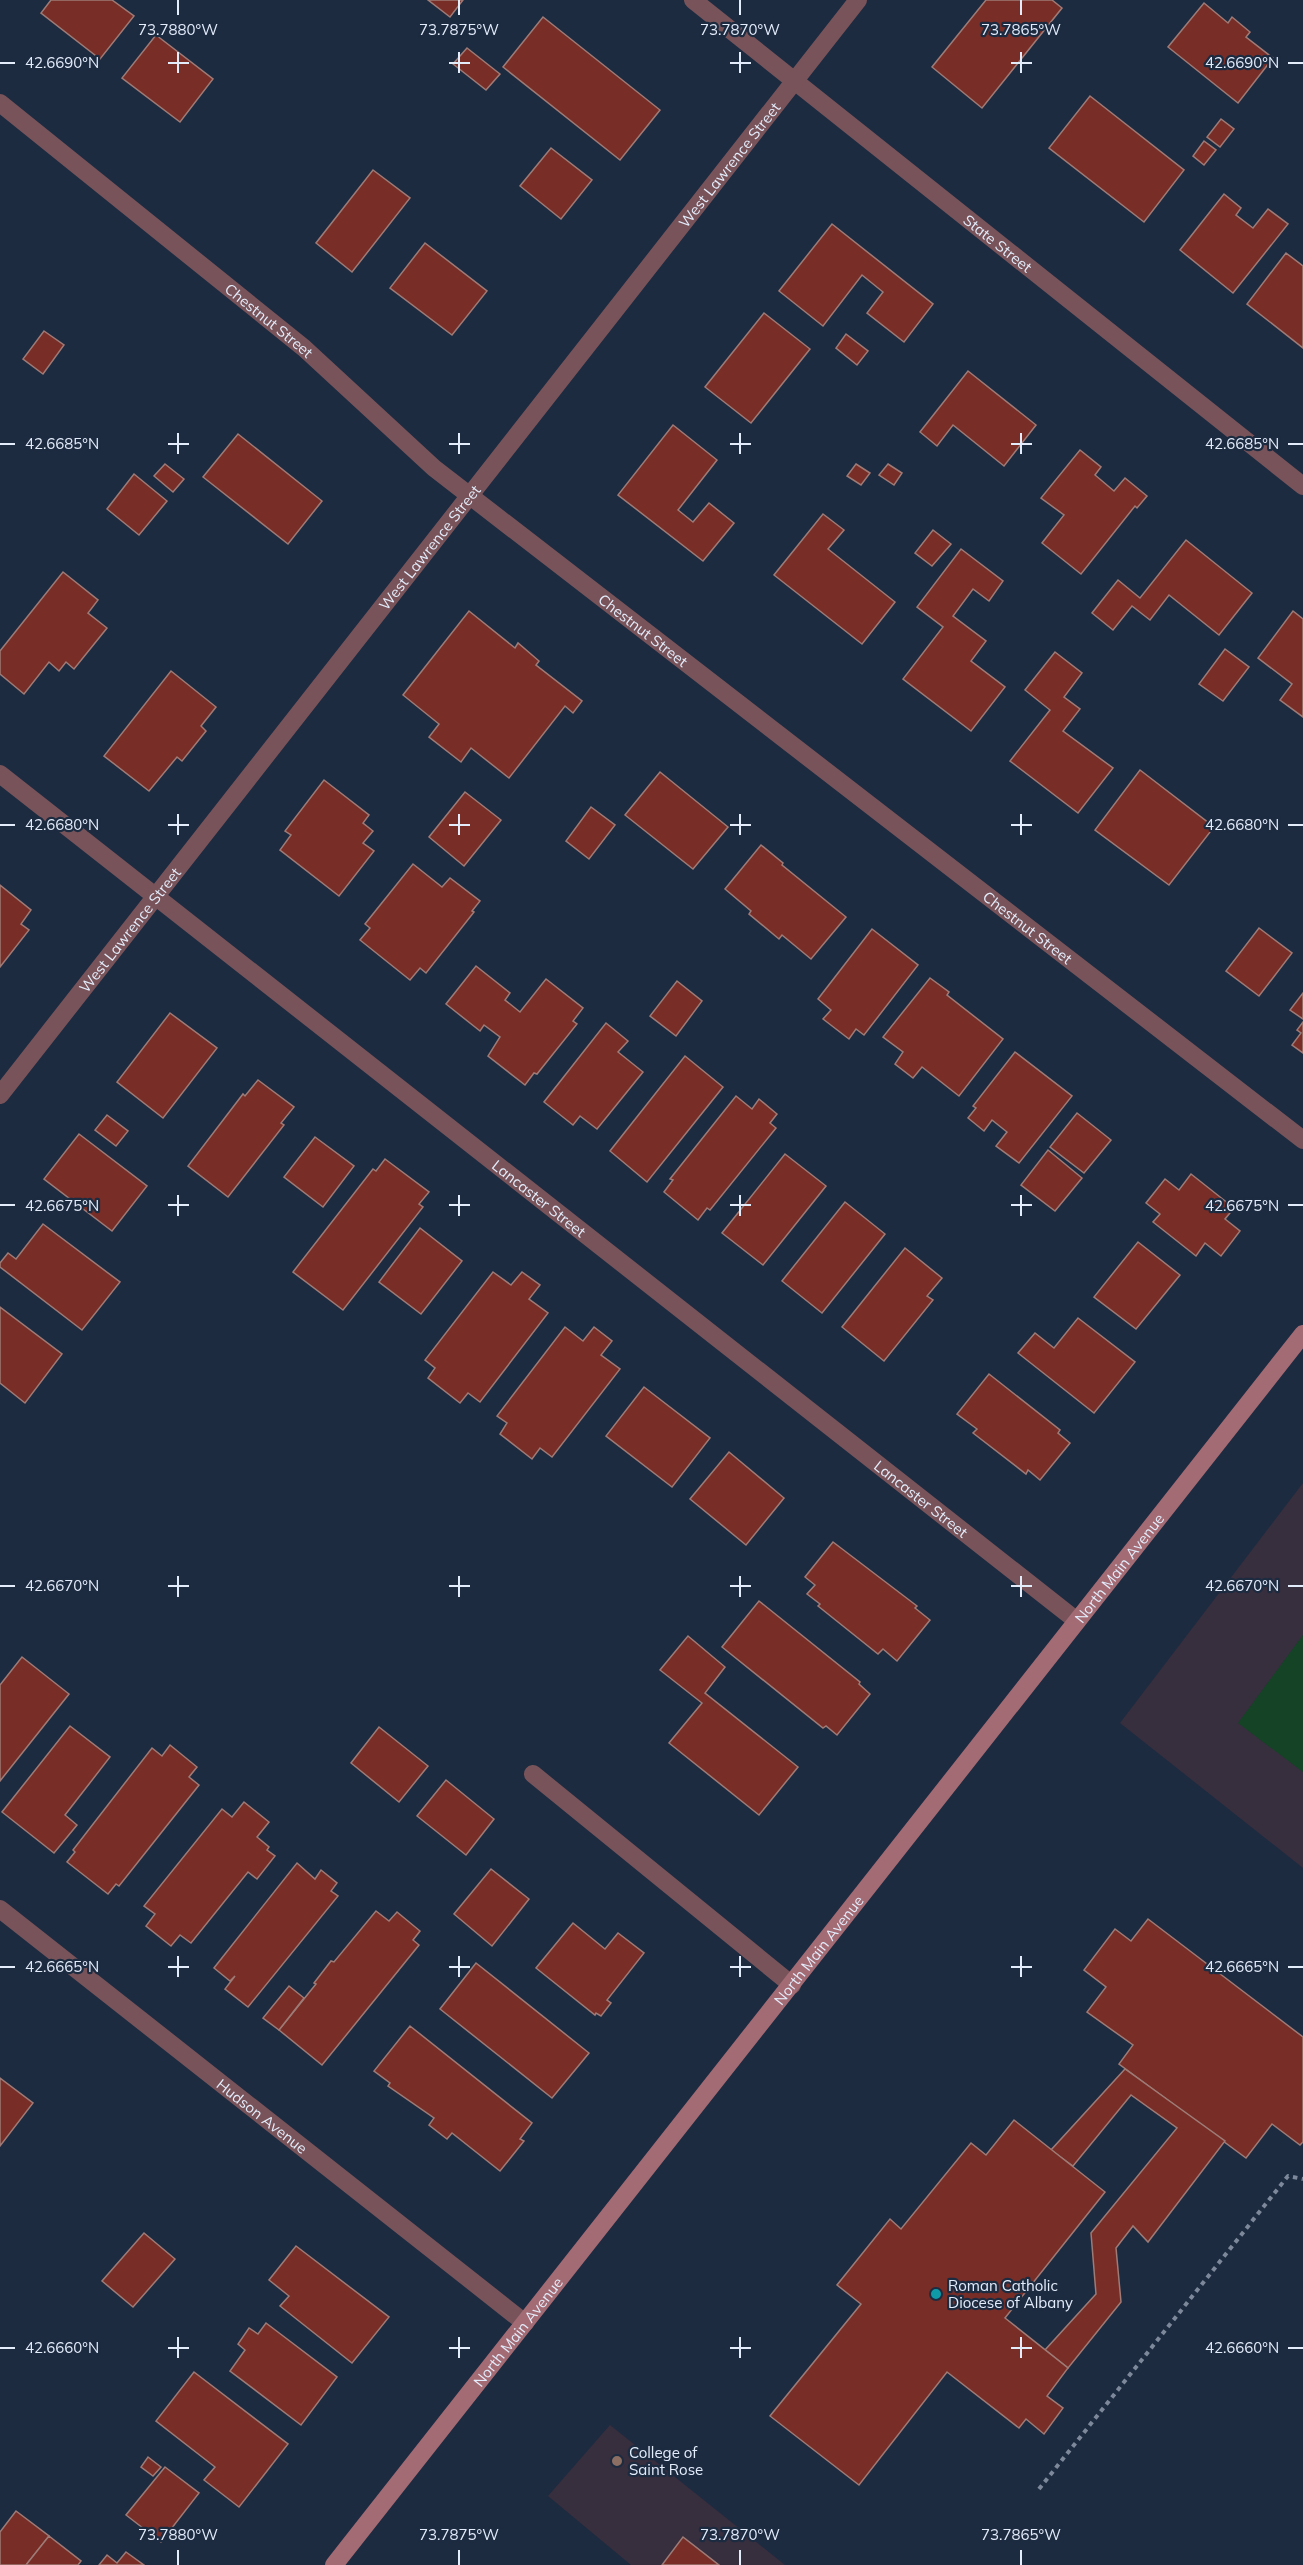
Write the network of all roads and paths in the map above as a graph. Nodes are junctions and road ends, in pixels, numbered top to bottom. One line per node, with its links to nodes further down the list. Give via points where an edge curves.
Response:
1 (693, 0): 3 (street, State Street)
2 (858, 0): 3 (street, West Lawrence Street)
3 (796, 80): 5 (street, State Street); 6 (street, West Lawrence Street)
4 (0, 103): 6 (street, Chestnut Street, via 304,348 415,452)
5 (1303, 486)
6 (472, 495): 8 (street, West Lawrence Street); 10 (street, Chestnut Street)
7 (0, 774): 8 (street, Lancaster Street)
8 (156, 895): 9 (street, West Lawrence Street); 12 (street, Lancaster Street)
9 (0, 1095)
10 (1303, 1140)
11 (1303, 1334): 12 (street, North Main Avenue)
12 (1077, 1621): 15 (street, North Main Avenue)
13 (533, 1774): 15 (street)
14 (0, 1909): 17 (street, Hudson Avenue)
15 (792, 1985): 17 (street, North Main Avenue)
16 (1303, 2179): 18 (path, via 1288,2176)
17 (525, 2323): 19 (street, North Main Avenue)
18 (1039, 2489)
19 (334, 2565)

